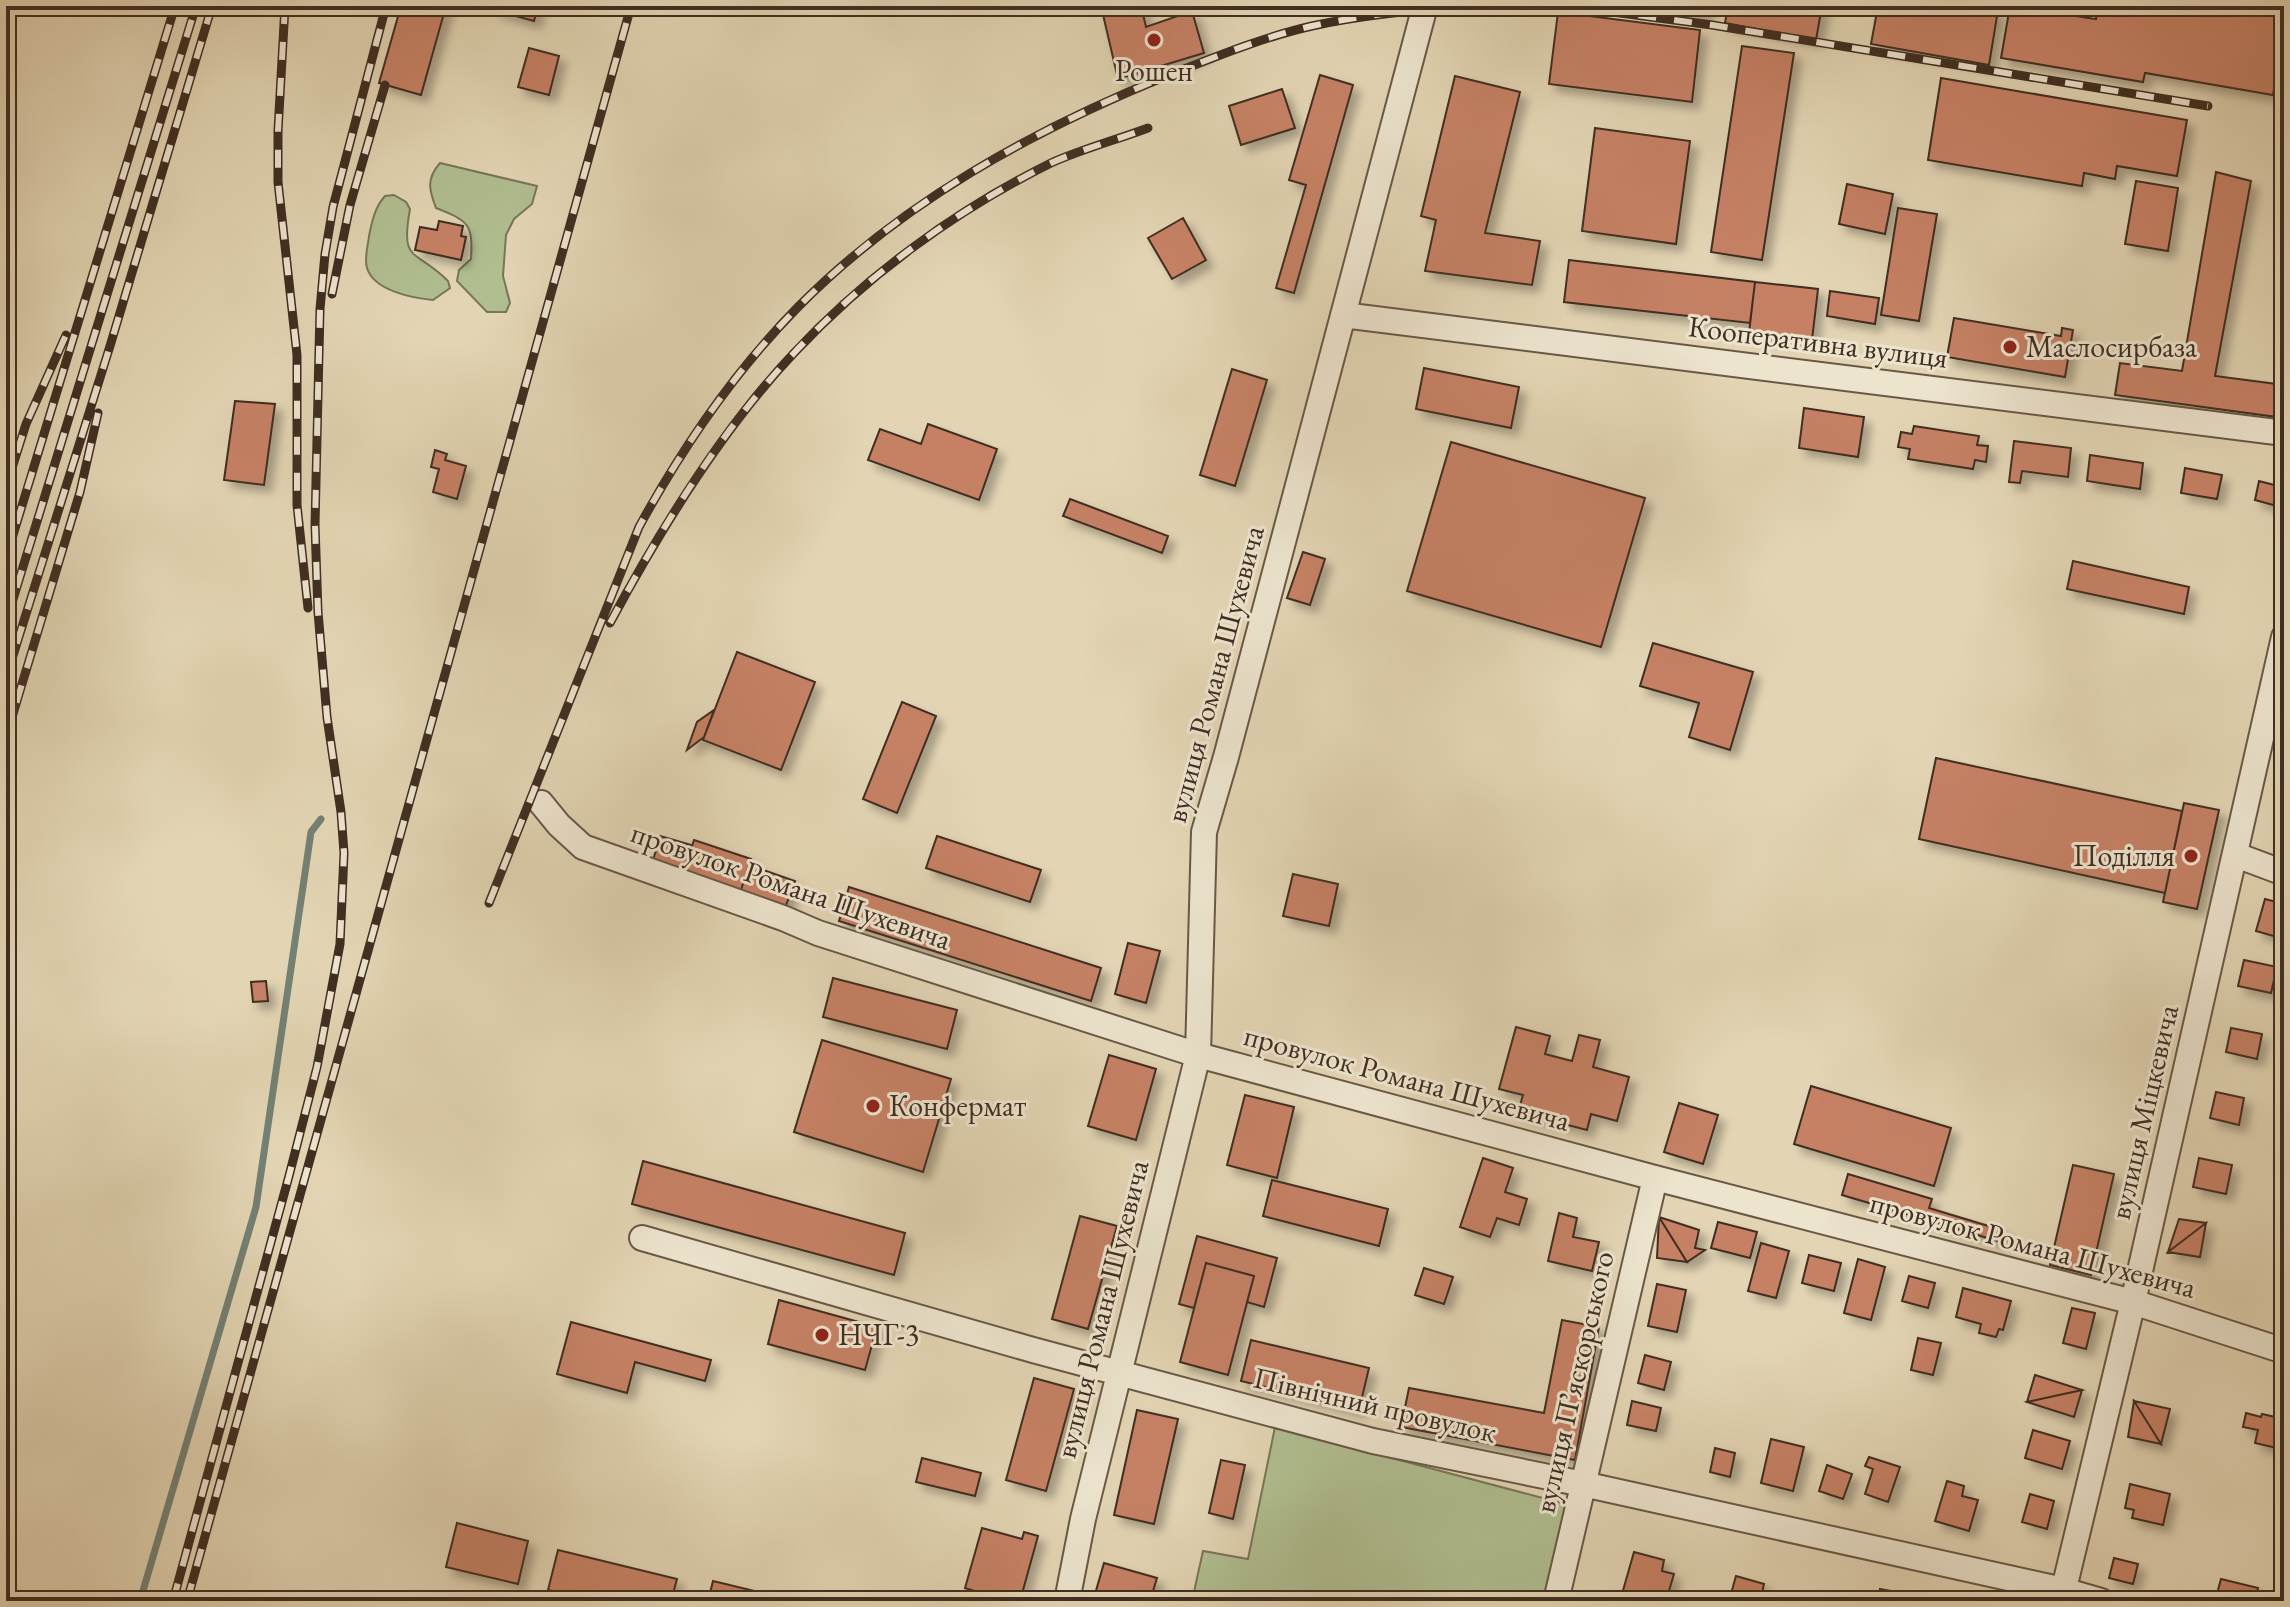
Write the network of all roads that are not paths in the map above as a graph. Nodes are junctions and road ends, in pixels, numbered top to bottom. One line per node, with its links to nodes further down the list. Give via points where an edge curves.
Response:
1 (1425, 6): 2 (street, вулиця Романа Шухевича)
2 (1343, 315): 3 (street, Кооперативна вулиця); 8 (street, вулиця Романа Шухевича, via 1204,832)
3 (2284, 433)
4 (2284, 637): 6 (street, вулиця Міцкевича)
5 (541, 803): 8 (street, провулок Романа Шухевича, via 583,847 818,933)
6 (2236, 855): 7 (street); 11 (street, вулиця Міцкевича)
7 (2284, 873)
8 (1198, 1055): 9 (street, провулок Романа Шухевича); 13 (street, вулиця Романа Шухевича)
9 (1655, 1178): 11 (street, провулок Романа Шухевича); 14 (street, вулиця Пʼяскорського)
10 (642, 1238): 13 (street, Північний провулок)
11 (2133, 1302): 12 (street, провулок Романа Шухевича); 15 (street, вулиця Міцкевича)
12 (2284, 1351)
13 (1119, 1372): 14 (street, Північний провулок, via 1373,1441); 16 (street, вулиця Романа Шухевича)
14 (1583, 1484): 15 (street, Північний провулок); 17 (street, вулиця Пʼяскорського)
15 (2062, 1596): 18 (street, Північний провулок)
16 (1067, 1601)
17 (1556, 1601)
18 (2101, 1601)

